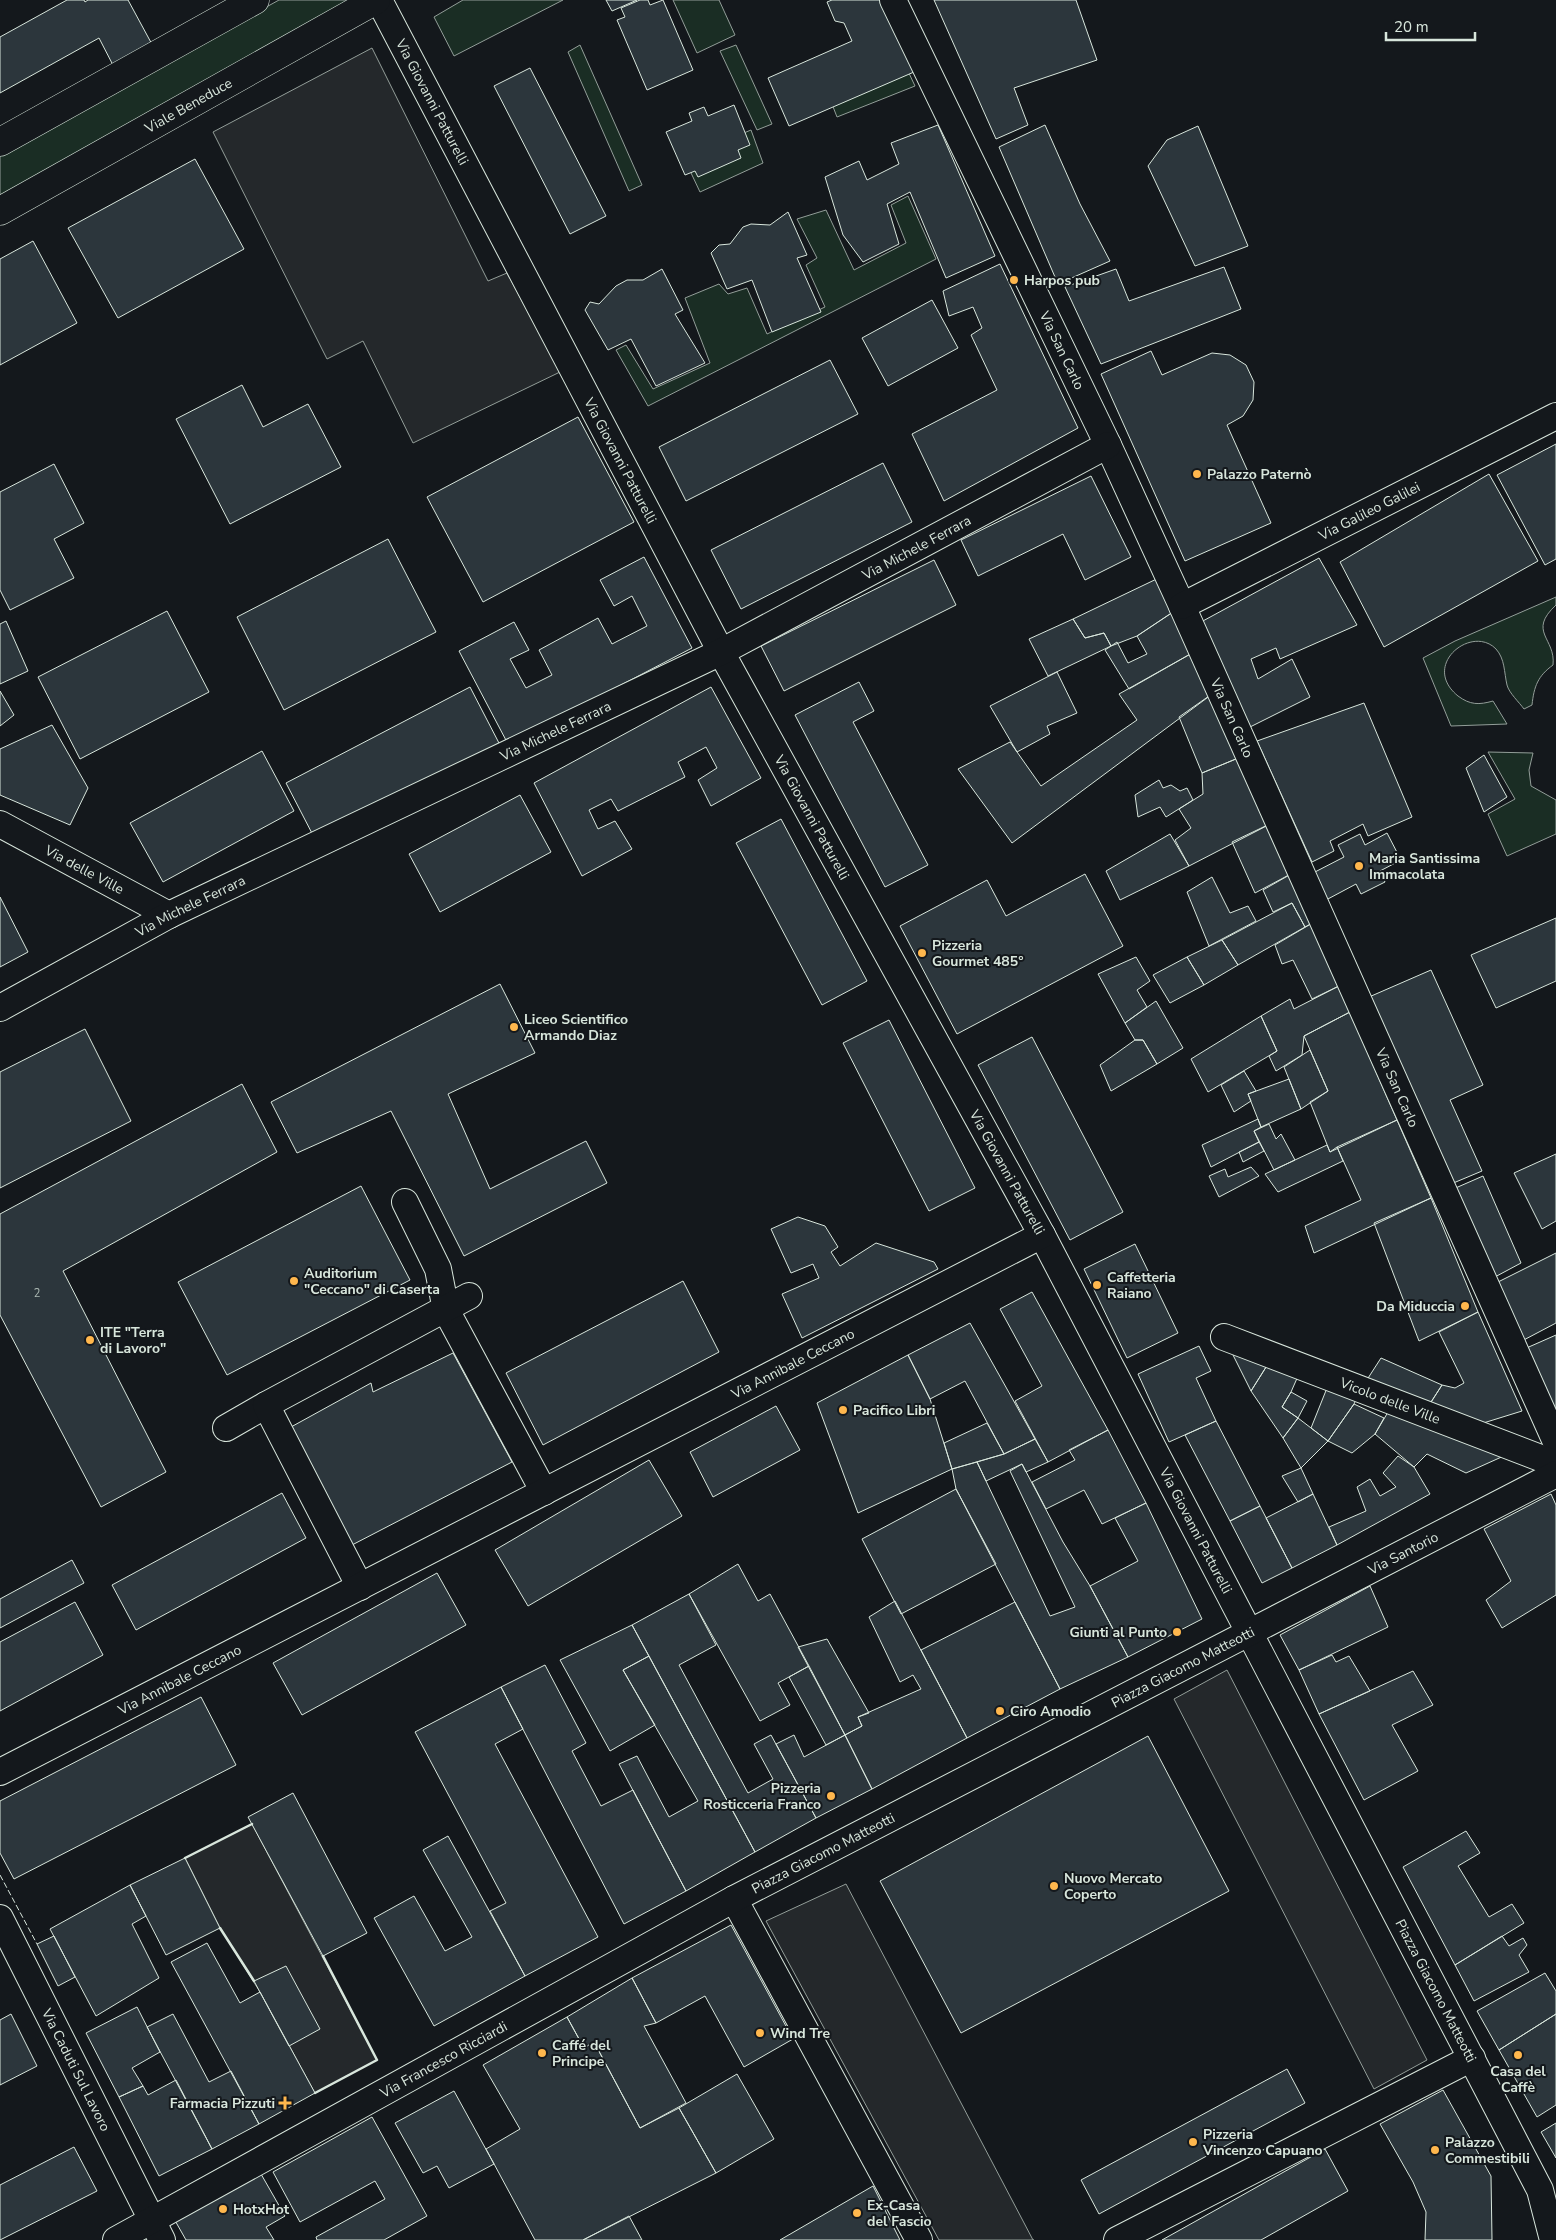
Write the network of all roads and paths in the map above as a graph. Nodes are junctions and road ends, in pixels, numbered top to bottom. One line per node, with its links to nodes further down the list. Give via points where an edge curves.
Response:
1 (255, 0): 4 (street)
2 (378, 0): 5 (street, Viale Beneduce); 9 (street, Via Giovanni Patturelli)
3 (893, 0): 7 (street, Via San Carlo)
4 (0, 142)
5 (0, 211)
6 (1556, 416): 8 (street, Via Galileo Galilei)
7 (1108, 445): 8 (street, Via San Carlo); 9 (street, Via Michele Ferrara)
8 (1182, 606): 20 (street, Via San Carlo)
9 (721, 652): 11 (street, Via Michele Ferrara); 14 (street, Via Giovanni Patturelli)
10 (0, 824): 11 (street, Via delle Ville)
11 (169, 915): 12 (street, Via Michele Ferrara)
12 (0, 1008)
13 (405, 1202): 16 (street, via 438,1269)
14 (1042, 1235): 23 (street, Via Annibale Ceccano); 25 (street, Via Giovanni Patturelli)
15 (469, 1296): 16 (street)
16 (446, 1310): 18 (street); 23 (street)
17 (1224, 1337): 21 (street, Vicolo delle Ville)
18 (266, 1405): 19 (street); 24 (street)
19 (226, 1428)
20 (1556, 1442)
21 (1556, 1464)
22 (1556, 1474): 25 (street, Via Santorio)
23 (544, 1492): 24 (street, Via Annibale Ceccano)
24 (360, 1587): 26 (street, Via Annibale Ceccano)
25 (1249, 1632): 27 (street, Piazza Giacomo Matteotti); 29 (street, Piazza Giacomo Matteotti)
26 (0, 1772)
27 (734, 1899): 30 (street, Via Francesco Ricciardi); 33 (street)
28 (0, 1918): 30 (street, Via Caduti Sul Lavoro)
29 (1472, 2058): 34 (street, Piazza Giacomo Matteotti); 35 (street, via 1540,2190)
30 (160, 2225): 31 (street, Via Francesco Ricciardi); 32 (street, Via Caduti Sul Lavoro)
31 (116, 2240)
32 (176, 2240)
33 (920, 2240)
34 (1117, 2240)
35 (1553, 2240)

